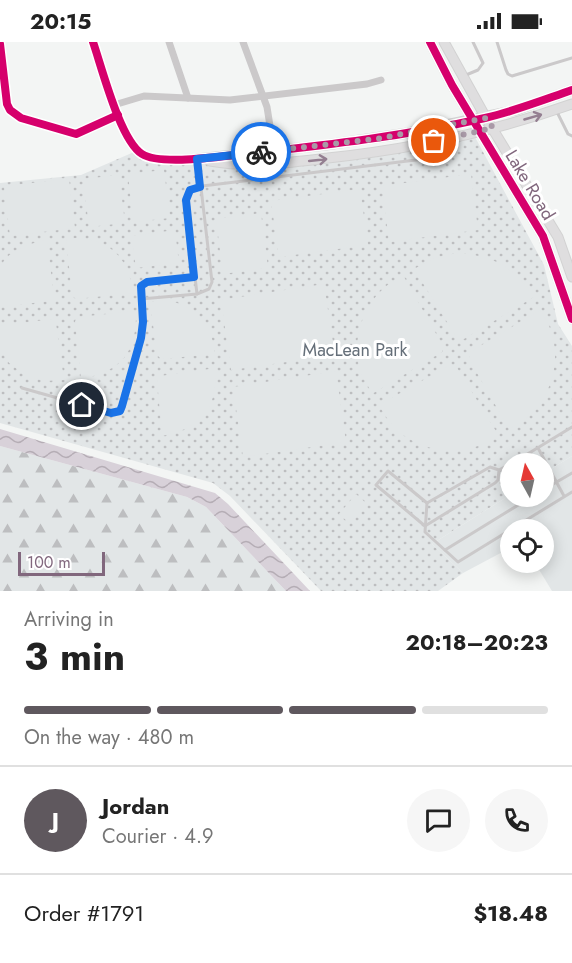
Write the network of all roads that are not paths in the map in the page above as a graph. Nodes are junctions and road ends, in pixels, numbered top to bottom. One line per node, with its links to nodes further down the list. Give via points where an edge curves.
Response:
1 (93, 42): 17 (street)
2 (169, 42): 15 (street)
3 (243, 42): 13 (street)
4 (430, 42): 21 (street, Lake Road)
5 (444, 42): 10 (street, Lake Road)
6 (473, 42): 10 (lane, via 483,67)
7 (496, 42): 9 (lane, via 506,70 512,75)
8 (0, 44): 19 (street, via 7,104 21,118 76,134)
9 (572, 58)
10 (463, 76): 20 (street, Lake Road)
11 (381, 80): 13 (street)
12 (572, 90): 14 (street)
13 (264, 96): 15 (street, via 230,100); 26 (street)
14 (552, 97): 18 (street); 20 (street)
15 (188, 98): 17 (street, via 144,96)
16 (572, 104): 18 (street)
17 (114, 105): 19 (street)
18 (556, 110): 22 (street, one-way to 18); 24 (lane)
19 (118, 115): 27 (street, via 132,144 142,154 155,159)
20 (486, 118): 21 (street); 22 (street, Lake Road)
21 (474, 120): 23 (street, Lake Road); 26 (street, via 376,139)
22 (493, 128): 23 (street); 30 (street, Lake Road)
23 (480, 131): 25 (street); 31 (street, Lake Road)
24 (572, 136)
25 (422, 144): 28 (street, one-way to 25); 29 (lane, via 424,159)
26 (274, 151): 27 (street); 28 (street)
27 (197, 159): 28 (street, via 234,165); 29 (lane)
28 (276, 164)
29 (200, 187): 33 (lane, via 190,190 186,200); 35 (lane, via 212,285)
30 (558, 237): 31 (lane); 32 (street, Lake Road)
31 (545, 241): 37 (street, Lake Road)
32 (570, 263): 34 (street, Lake Road)
33 (194, 277): 35 (lane); 36 (lane, via 144,283)
34 (572, 277)
35 (197, 294): 36 (lane)
36 (141, 299): 38 (lane, via 141,338 120,411 111,413)
37 (572, 320)
38 (22, 388)
39 (572, 427): 40 (lane)
40 (537, 448): 41 (lane); 44 (lane)
41 (529, 453)
42 (499, 470): 47 (lane, via 490,467); 50 (lane, via 495,483)
43 (572, 473): 44 (lane)
44 (556, 482): 46 (lane)
45 (572, 492): 46 (lane)
46 (564, 496): 49 (lane)
47 (427, 503): 50 (lane); 50 (lane, via 388,471 376,485)
48 (514, 507): 52 (lane)
49 (527, 519)
50 (425, 526): 52 (lane, via 425,532)
51 (500, 536): 52 (lane, via 458,562)
52 (445, 550)

